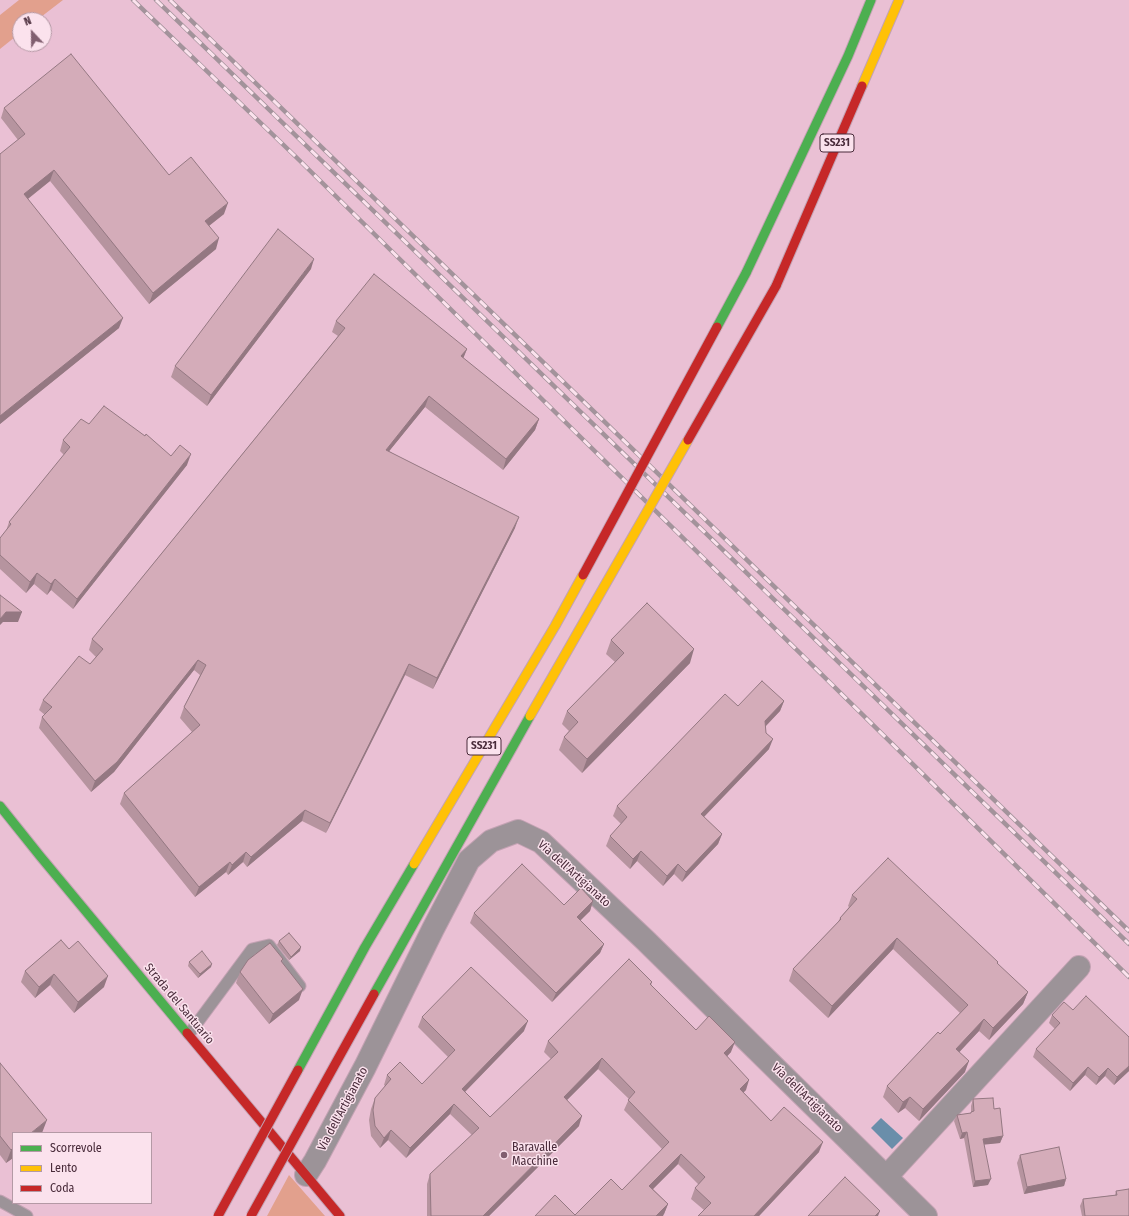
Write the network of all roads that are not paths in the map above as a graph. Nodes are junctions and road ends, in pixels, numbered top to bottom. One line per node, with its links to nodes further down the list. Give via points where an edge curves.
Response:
1 (871, 0): 11 (main road, SS231, bridge, via 848,56 746,272 555,626 365,947)
2 (899, 0): 12 (main road, SS231, bridge, via 776,286 496,773)
3 (0, 806): 6 (main road, Strada del Santuario)
4 (1079, 967): 8 (street)
5 (300, 986): 6 (lane, via 269,945 252,949)
6 (189, 1034): 7 (main road, Strada del Santuario)
7 (306, 1175): 8 (street, Via dell'Artigianato, via 365,1067 469,860 491,841 518,831 541,842); 13 (main road, Strada del Santuario)
8 (887, 1176): 14 (street, Via dell'Artigianato)
9 (0, 1201): 10 (lane)
10 (27, 1216)
11 (218, 1216)
12 (251, 1216)
13 (340, 1216)
14 (926, 1216)

